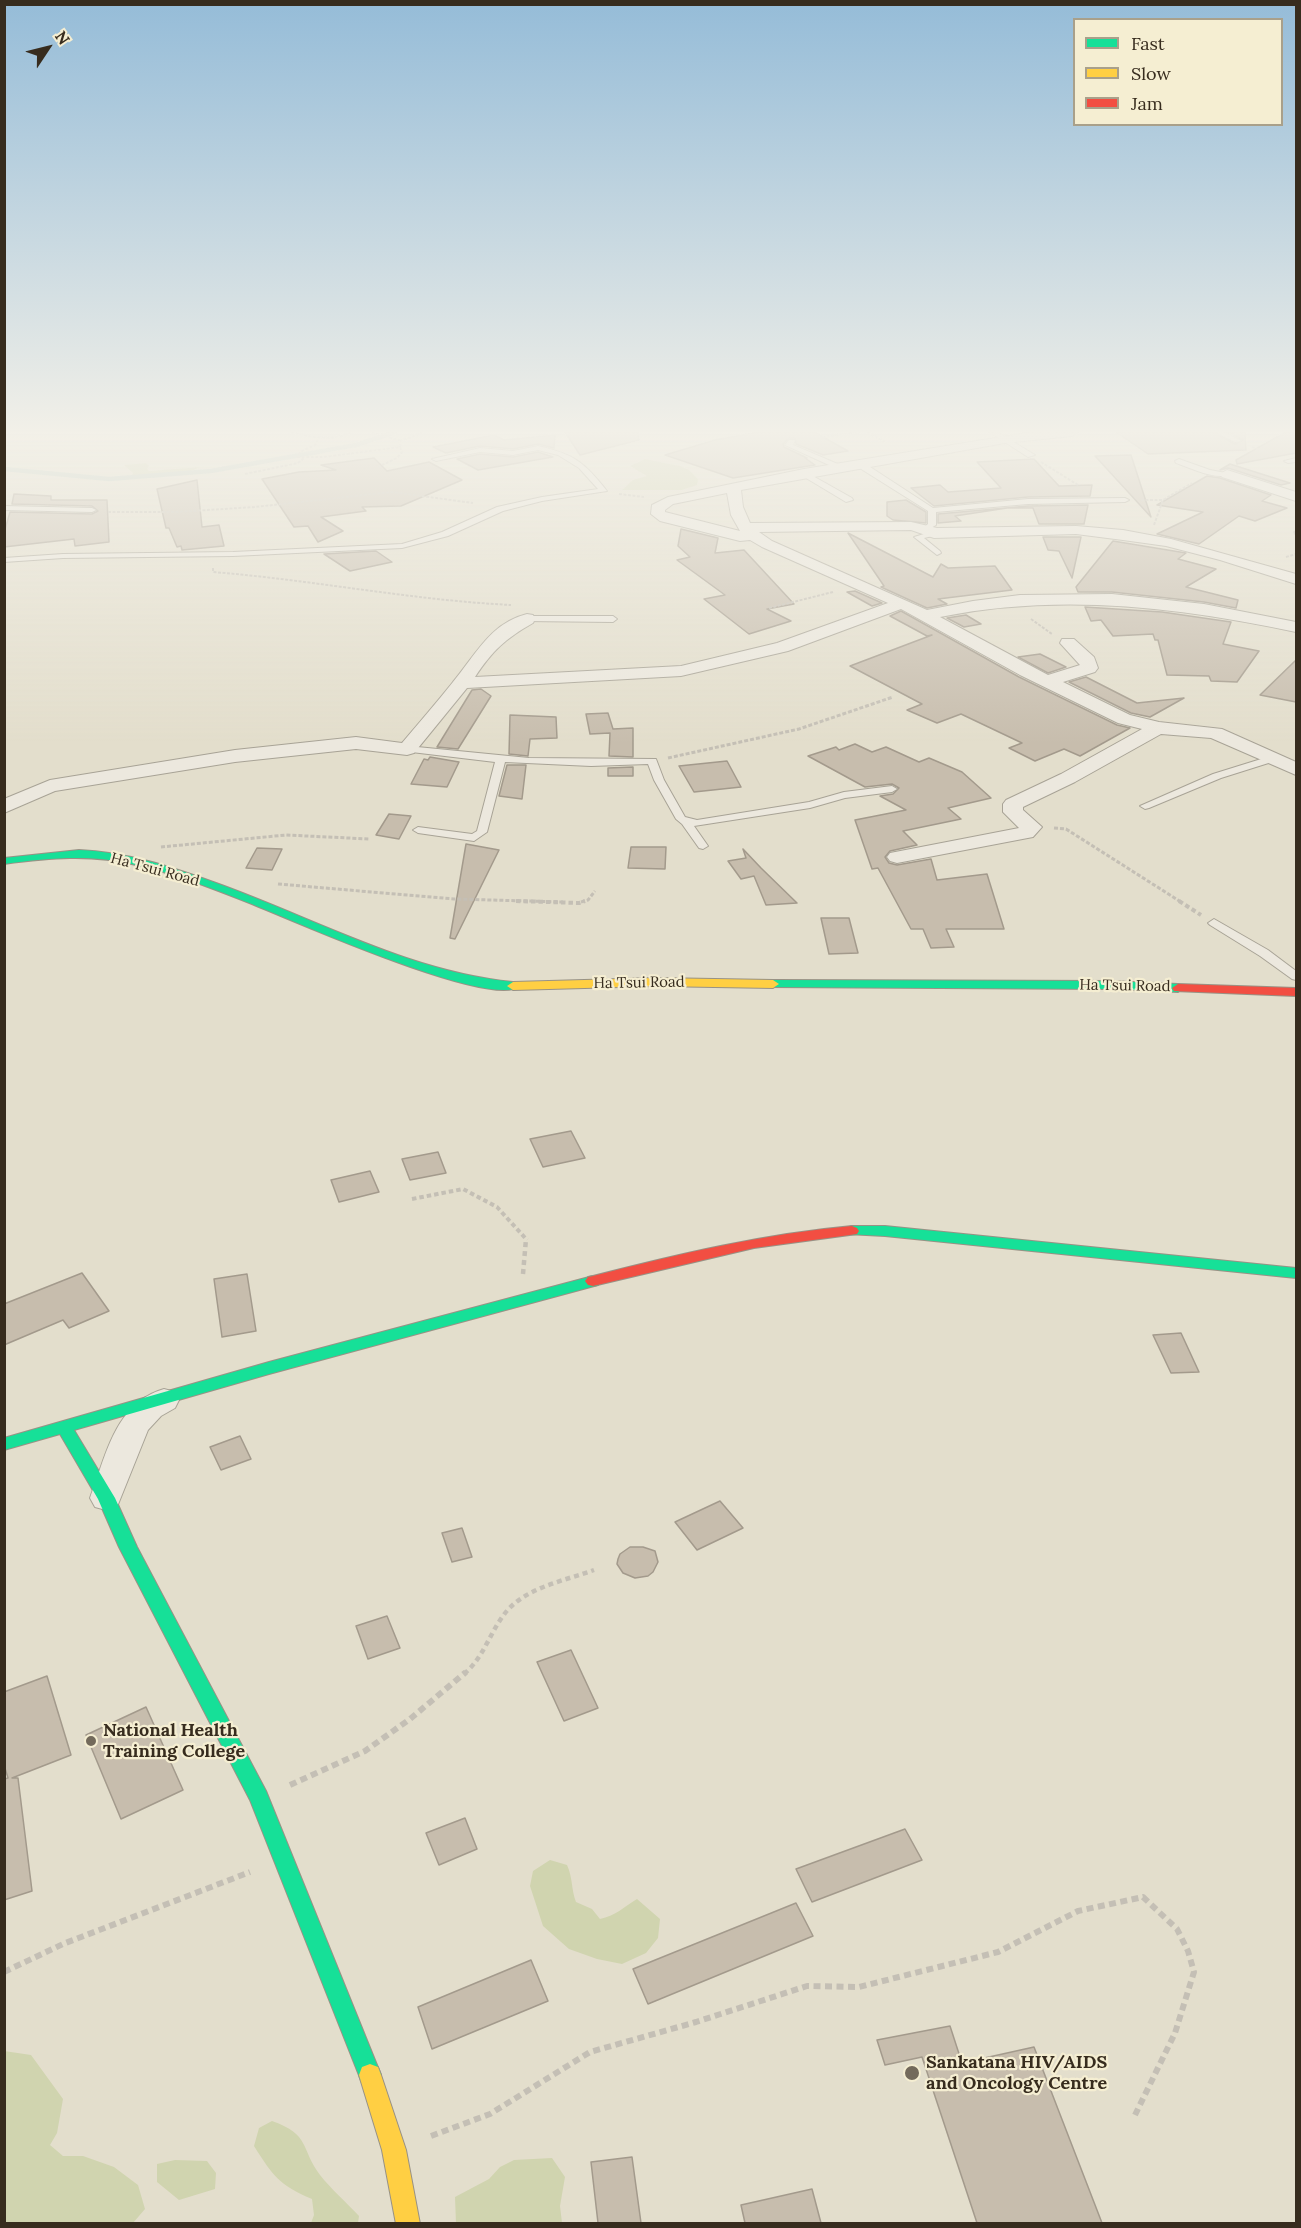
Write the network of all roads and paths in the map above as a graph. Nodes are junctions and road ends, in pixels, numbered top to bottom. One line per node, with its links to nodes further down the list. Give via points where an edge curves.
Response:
1 (439, 536): 7 (lane, via 386,548)
2 (756, 536): 10 (street)
3 (920, 536): 6 (lane)
4 (1128, 536): 5 (street)
5 (1146, 538): 9 (street)
6 (937, 553)
7 (4, 560)
8 (213, 572): 14 (path)
9 (1296, 579)
10 (865, 586): 12 (street); 13 (path)
11 (1014, 601): 15 (street); 17 (street, via 1125,598 1245,615); 18 (path, via 1030,618)
12 (902, 603): 15 (street); 20 (street, via 782,647 681,671)
13 (769, 608)
14 (522, 612): 16 (lane); 20 (street, via 486,648)
15 (926, 615): 19 (street)
16 (613, 619)
17 (1296, 627)
18 (1068, 643): 19 (street, via 1088,661 1089,668)
19 (1048, 681): 22 (street, via 1124,719)
20 (462, 684): 23 (street)
21 (893, 697): 26 (path, via 798,729)
22 (1158, 728): 24 (street, via 1215,732); 32 (street, via 1013,804 1013,812)
23 (407, 749): 25 (lane); 30 (street, via 356,743 235,756 50,786)
24 (1274, 758): 27 (street); 29 (lane, via 1217,776)
25 (501, 759): 26 (lane, via 595,764); 33 (lane, via 482,832 474,838)
26 (652, 761): 31 (lane, via 667,795)
27 (1296, 769)
28 (892, 789): 31 (lane, via 774,811)
29 (1145, 806)
30 (4, 807)
31 (686, 822): 35 (lane)
32 (1032, 827): 36 (street, via 1026,833); 41 (path, via 1066,829)
33 (418, 830)
34 (369, 839): 37 (path, via 286,835 131,850)
35 (703, 846)
36 (897, 857)
37 (119, 858): 38 (street, Ha Tsui Road, via 36,856); 43 (street, Ha Tsui Road, via 182,874 398,960 486,984 1111,985)
38 (4, 861)
39 (273, 884): 40 (path, via 532,902 579,903)
40 (595, 891)
41 (1214, 923): 42 (lane)
42 (1296, 976)
43 (1296, 992)
44 (412, 1199): 46 (path, via 463,1189 497,1208 527,1240 522,1279)
45 (1296, 1273): 46 (street, via 885,1231 850,1231 696,1254)
46 (532, 1299): 47 (street)
47 (170, 1397): 48 (street); 50 (street, via 150,1408 134,1424)
48 (65, 1428): 49 (street); 50 (street)
49 (4, 1444)
50 (106, 1498): 52 (street)
51 (594, 1570): 52 (path, via 525,1595 504,1614 476,1664 365,1751)
52 (259, 1797): 53 (street)
53 (284, 1860): 54 (path, via 63,1944); 56 (street, via 371,2078)
54 (4, 1972)
55 (1134, 2115): 56 (path, via 1175,2034 1194,1972 1177,1929 1143,1896 1078,1911 999,1953 859,1987 807,1986 590,2052 490,2114)
56 (394, 2150): 57 (street)
57 (408, 2223)

